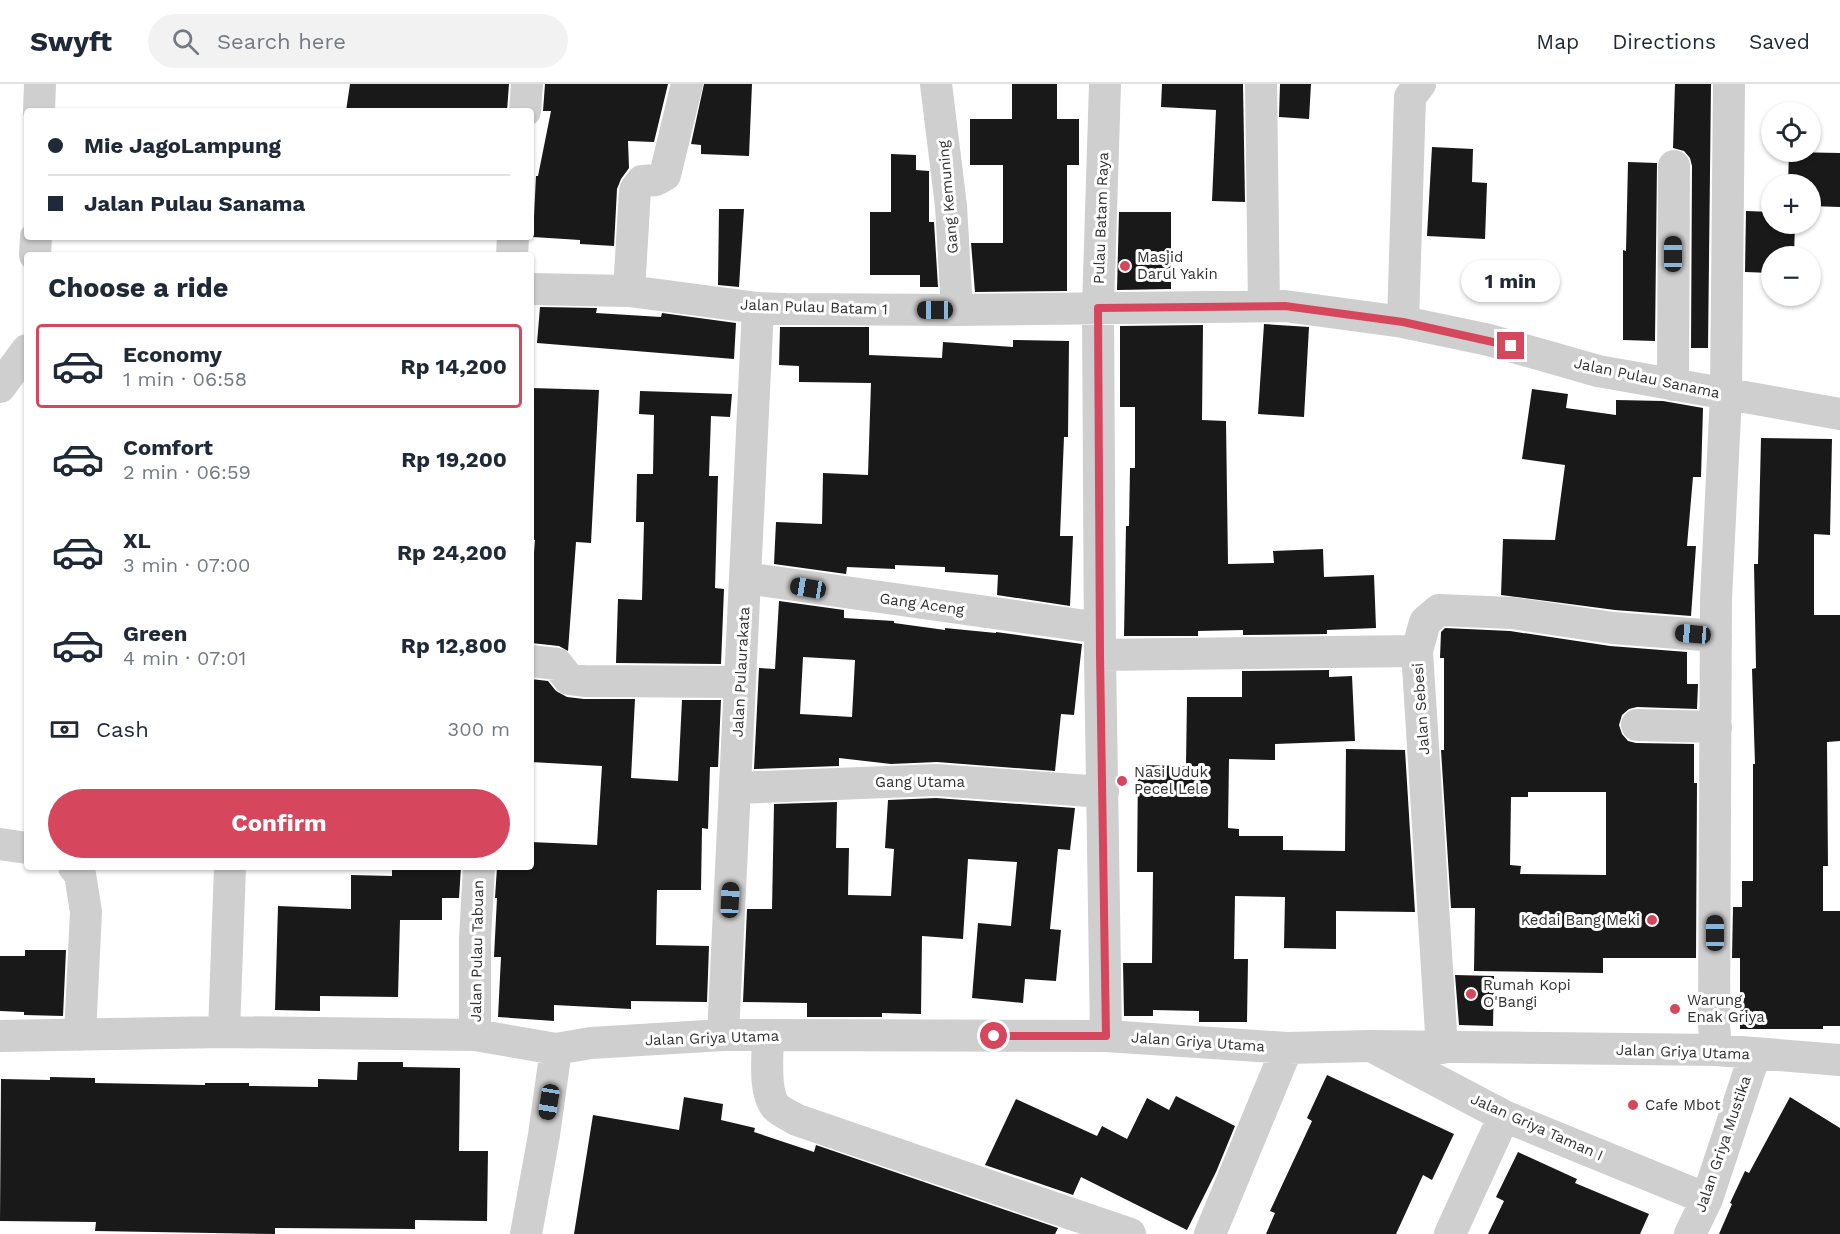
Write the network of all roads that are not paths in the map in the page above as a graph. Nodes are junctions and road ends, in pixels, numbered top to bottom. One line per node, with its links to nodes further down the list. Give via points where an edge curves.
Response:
1 (40, 84): 9 (street)
2 (527, 84): 10 (street)
3 (687, 84): 13 (street, via 665,175 642,181 635,190)
4 (936, 84): 17 (street, Gang Kemuning, via 951,206)
5 (1105, 84): 16 (street, Pulau Batam Raya)
6 (1261, 84): 14 (street)
7 (1420, 84): 18 (street, via 1410,97)
8 (1729, 84): 22 (street)
9 (39, 108)
10 (525, 108)
11 (1674, 166): 20 (street)
12 (534, 289): 13 (street, Jalan Pulau Batam 1)
13 (629, 291): 15 (street, Jalan Pulau Batam 1)
14 (1264, 306): 16 (street, Jalan Pulau Sanama); 18 (street, Jalan Pulau Sanama)
15 (758, 308): 17 (street, Jalan Pulau Batam 1); 24 (street, Jalan Pulaurakata)
16 (1098, 308): 17 (street, Jalan Pulau Batam 1); 26 (street, Pulau Batam Raya)
17 (957, 310)
18 (1403, 322): 20 (street, Jalan Pulau Sanama, via 1489,340 1598,371)
19 (24, 354): 21 (street)
20 (1673, 385): 22 (street, Jalan Pulau Sanama)
21 (0, 387)
22 (1725, 395): 23 (street, Jalan Pulau Sanama); 25 (street)
23 (1840, 414)
24 (745, 578): 26 (street, Gang Aceng); 29 (street, Jalan Pulaurakata)
25 (1716, 636): 27 (street, via 1613,628 1512,613 1439,610 1425,622); 31 (street)
26 (1100, 642): 27 (street, Jalan Sebesi); 33 (street, Pulau Batam Raya)
27 (1417, 651): 48 (street, Jalan Sebesi)
28 (534, 661): 29 (street, via 557,664 569,679 584,681)
29 (740, 682): 32 (street, Jalan Pulaurakata)
30 (1637, 725): 31 (street)
31 (1716, 727): 50 (street)
32 (735, 788): 33 (street, Gang Utama, via 936,780); 42 (street, Jalan Pulaurakata)
33 (1103, 792): 45 (street, Pulau Batam Raya)
34 (0, 844): 35 (street)
35 (24, 848)
36 (77, 870): 40 (street, via 86,912)
37 (230, 870): 39 (street)
38 (479, 870): 41 (street, Jalan Pulau Tabuan)
39 (224, 1032): 40 (street, Jalan Griya Utama); 41 (street, Jalan Griya Utama)
40 (80, 1035): 43 (street, Jalan Griya Utama)
41 (475, 1035): 49 (street, Jalan Griya Utama)
42 (723, 1035): 44 (street, Jalan Griya Utama); 49 (street, Jalan Griya Utama, via 591,1043)
43 (0, 1036)
44 (768, 1036): 45 (street, Jalan Griya Utama); 56 (street, via 770,1098 777,1108 797,1119)
45 (1106, 1036): 47 (street, Jalan Griya Utama)
46 (1371, 1046): 47 (street, Jalan Griya Utama); 48 (street, Jalan Griya Utama); 53 (street, Jalan Griya Taman I)
47 (1287, 1048): 57 (street)
48 (1442, 1048): 50 (street, Jalan Griya Utama)
49 (556, 1049): 55 (street)
50 (1716, 1050): 51 (street, Jalan Griya Utama)
51 (1755, 1054): 52 (street, Jalan Griya Utama); 54 (street, Jalan Griya Mustika)
52 (1840, 1060)
53 (1503, 1116): 54 (street, Jalan Griya Taman I); 58 (street)
54 (1707, 1199): 59 (street, Jalan Griya Mustika)
55 (526, 1234)
56 (1130, 1234)
57 (1210, 1234)
58 (1450, 1234)
59 (1690, 1234)

